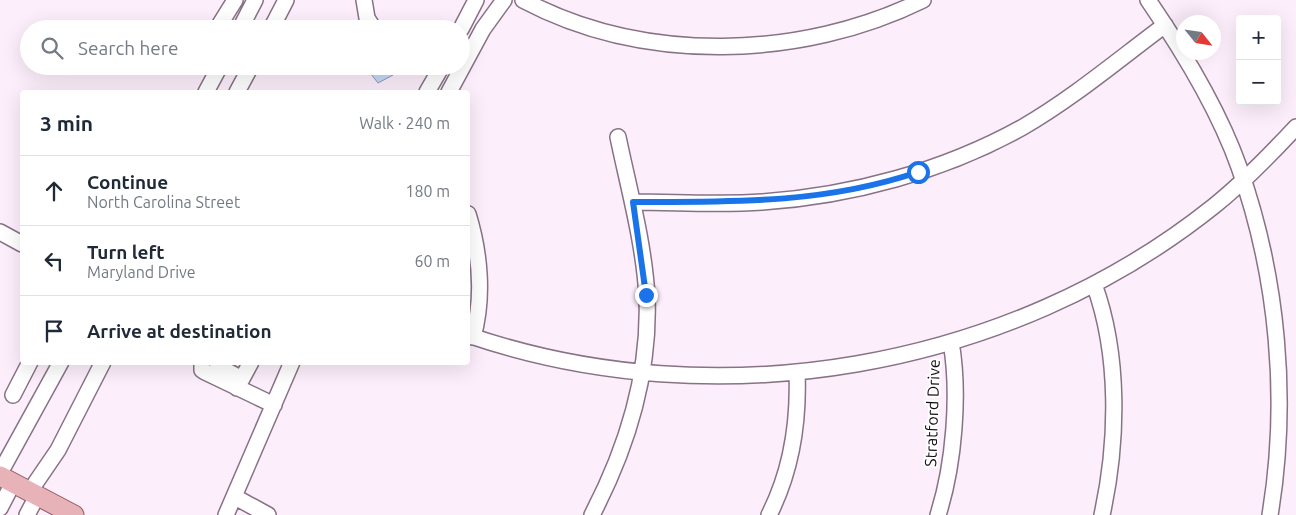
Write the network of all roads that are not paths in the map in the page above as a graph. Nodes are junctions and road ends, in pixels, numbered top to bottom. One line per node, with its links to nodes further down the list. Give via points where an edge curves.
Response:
1 (235, 0): 10 (street)
2 (255, 0): 11 (street)
3 (286, 0): 12 (street)
4 (364, 0): 13 (street)
5 (476, 0): 14 (street)
6 (504, 0): 16 (street)
7 (523, 0): 8 (street, via 572,22 620,35 673,44 720,46 823,35 875,20)
8 (923, 0)
9 (1148, 0): 15 (street)
10 (223, 20)
11 (245, 20)
12 (276, 20)
13 (368, 20)
14 (466, 20)
15 (1164, 25): 29 (street, via 1204,92); 30 (street, via 1069,98 1024,126 983,146 904,176 841,191 781,200)
16 (470, 53)
17 (205, 75): 22 (street)
18 (214, 75): 23 (street)
19 (247, 75): 24 (street)
20 (436, 75): 25 (street)
21 (458, 75): 26 (street)
22 (204, 90)
23 (205, 90)
24 (241, 90)
25 (428, 90)
26 (450, 90)
27 (1296, 127): 29 (street)
28 (618, 137): 30 (street)
29 (1244, 181): 34 (street, via 1170,238); 61 (street, via 1269,284 1278,358 1277,437)
30 (633, 202): 44 (street, via 646,295)
31 (470, 223): 35 (street, via 479,282 478,317)
32 (0, 232): 33 (street)
33 (20, 243)
34 (1094, 284): 36 (street, via 1020,318); 60 (street, via 1104,314 1112,391 1110,454)
35 (470, 336): 44 (street, via 556,360)
36 (951, 342): 45 (street, via 884,359); 59 (street, Stratford Drive, via 954,388 951,454)
37 (28, 365): 47 (street)
38 (60, 365): 49 (street)
39 (102, 365): 50 (street)
40 (202, 365): 46 (street, via 202,370)
41 (218, 365): 46 (street)
42 (250, 365): 46 (street)
43 (290, 367): 48 (street)
44 (641, 372): 45 (street, via 695,375); 57 (street, via 625,443)
45 (797, 372): 58 (street, via 797,411 791,460 782,490)
46 (240, 384): 48 (street)
47 (13, 395)
48 (274, 405): 51 (street)
49 (4, 477): 50 (main road); 52 (street)
50 (33, 493): 53 (street); 54 (main road)
51 (235, 497): 55 (street); 56 (street)
52 (0, 508)
53 (27, 515)
54 (74, 515)
55 (226, 515)
56 (268, 515)
57 (592, 515)
58 (769, 515)
59 (938, 515)
60 (1102, 515)
61 (1270, 515)

